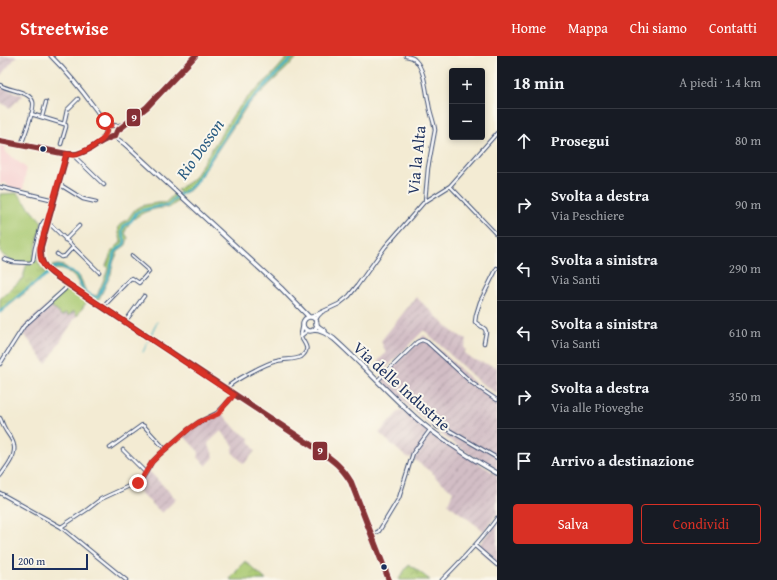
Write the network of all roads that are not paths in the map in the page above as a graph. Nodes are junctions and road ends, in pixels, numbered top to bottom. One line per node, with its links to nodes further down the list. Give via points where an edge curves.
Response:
1 (52, 56): 8 (street)
2 (195, 56): 10 (street, via 147,107)
3 (406, 56): 29 (street, Via la Alta, via 416,60 422,72 435,130)
4 (0, 85): 7 (street, via 30,97 33,104)
5 (78, 99): 11 (street, via 67,110)
6 (46, 102): 9 (street)
7 (31, 114): 9 (street); 19 (street)
8 (101, 116): 12 (street); 13 (street)
9 (42, 117): 11 (street)
10 (127, 122): 12 (street); 14 (street)
11 (64, 124): 18 (street, via 66,127)
12 (114, 126): 13 (street, via 109,126); 14 (street)
13 (106, 131): 16 (street); 20 (street)
14 (117, 132): 16 (street); 21 (street)
15 (497, 133): 27 (street)
16 (112, 137): 20 (street); 21 (street)
17 (0, 141): 19 (street)
18 (61, 144)
19 (21, 145): 22 (street)
20 (96, 145): 23 (street)
21 (126, 145): 44 (main road)
22 (66, 154): 23 (street); 24 (street)
23 (74, 155): 25 (street)
24 (58, 184): 28 (street); 30 (street, via 83,199)
25 (104, 185)
26 (0, 186): 28 (street)
27 (450, 186): 29 (street); 34 (street)
28 (54, 200): 32 (street)
29 (425, 201): 46 (street, Via la Alta, via 385,247 349,296)
30 (96, 202)
31 (44, 221): 39 (street, via 33,261 13,262)
32 (47, 224): 35 (street); 42 (street, via 40,247 41,261 51,273)
33 (79, 226): 35 (street)
34 (497, 235)
35 (65, 240): 36 (street)
36 (73, 247): 37 (street, via 65,256); 41 (street)
37 (57, 254)
38 (132, 256): 45 (street, via 148,272 139,283 130,279)
39 (4, 259)
40 (497, 268): 54 (street, via 476,315 476,322 486,332)
41 (99, 272)
42 (68, 284): 45 (street); 55 (street, via 24,326)
43 (144, 296): 48 (street)
44 (292, 300): 47 (main road); 50 (main road, via 300,310)
45 (102, 307): 48 (street)
46 (328, 309): 47 (street); 49 (street, via 319,315)
47 (310, 317): 49 (main road); 50 (main road)
48 (125, 322): 57 (street)
49 (316, 322): 52 (main road); 56 (main road, Via delle Industrie)
50 (303, 323): 51 (main road, via 304,328); 53 (street)
51 (308, 330): 52 (main road); 53 (street)
52 (312, 330): 64 (main road, Via delle Industrie, via 323,332 337,342)
53 (301, 337): 57 (street, via 307,348 301,357 271,363)
54 (484, 343)
55 (0, 364)
56 (378, 379): 59 (street, via 417,342 424,340 472,383); 70 (main road, Via delle Industrie, via 434,430)
57 (225, 389): 58 (street)
58 (234, 395): 66 (street, via 218,414 199,422); 75 (street, via 339,465 351,482)
59 (497, 400)
60 (423, 408): 62 (street)
61 (0, 418): 71 (street, via 15,446 12,459)
62 (437, 422): 63 (street, via 442,422); 63 (street, via 437,427)
63 (442, 426): 68 (street)
64 (430, 430): 70 (main road, Via delle Industrie); 75 (street, via 413,453 399,498 379,531)
65 (110, 448): 66 (street, via 142,425)
66 (165, 449): 69 (street)
67 (123, 450): 69 (street)
68 (497, 458)
69 (146, 472): 74 (street, via 138,483 101,499)
70 (497, 472)
71 (0, 476)
72 (0, 493): 74 (street)
73 (497, 518): 76 (street)
74 (61, 526): 78 (street)
75 (372, 535): 79 (street)
76 (475, 546): 77 (street); 80 (street)
77 (497, 565)
78 (126, 580)
79 (389, 580)
80 (442, 580)

